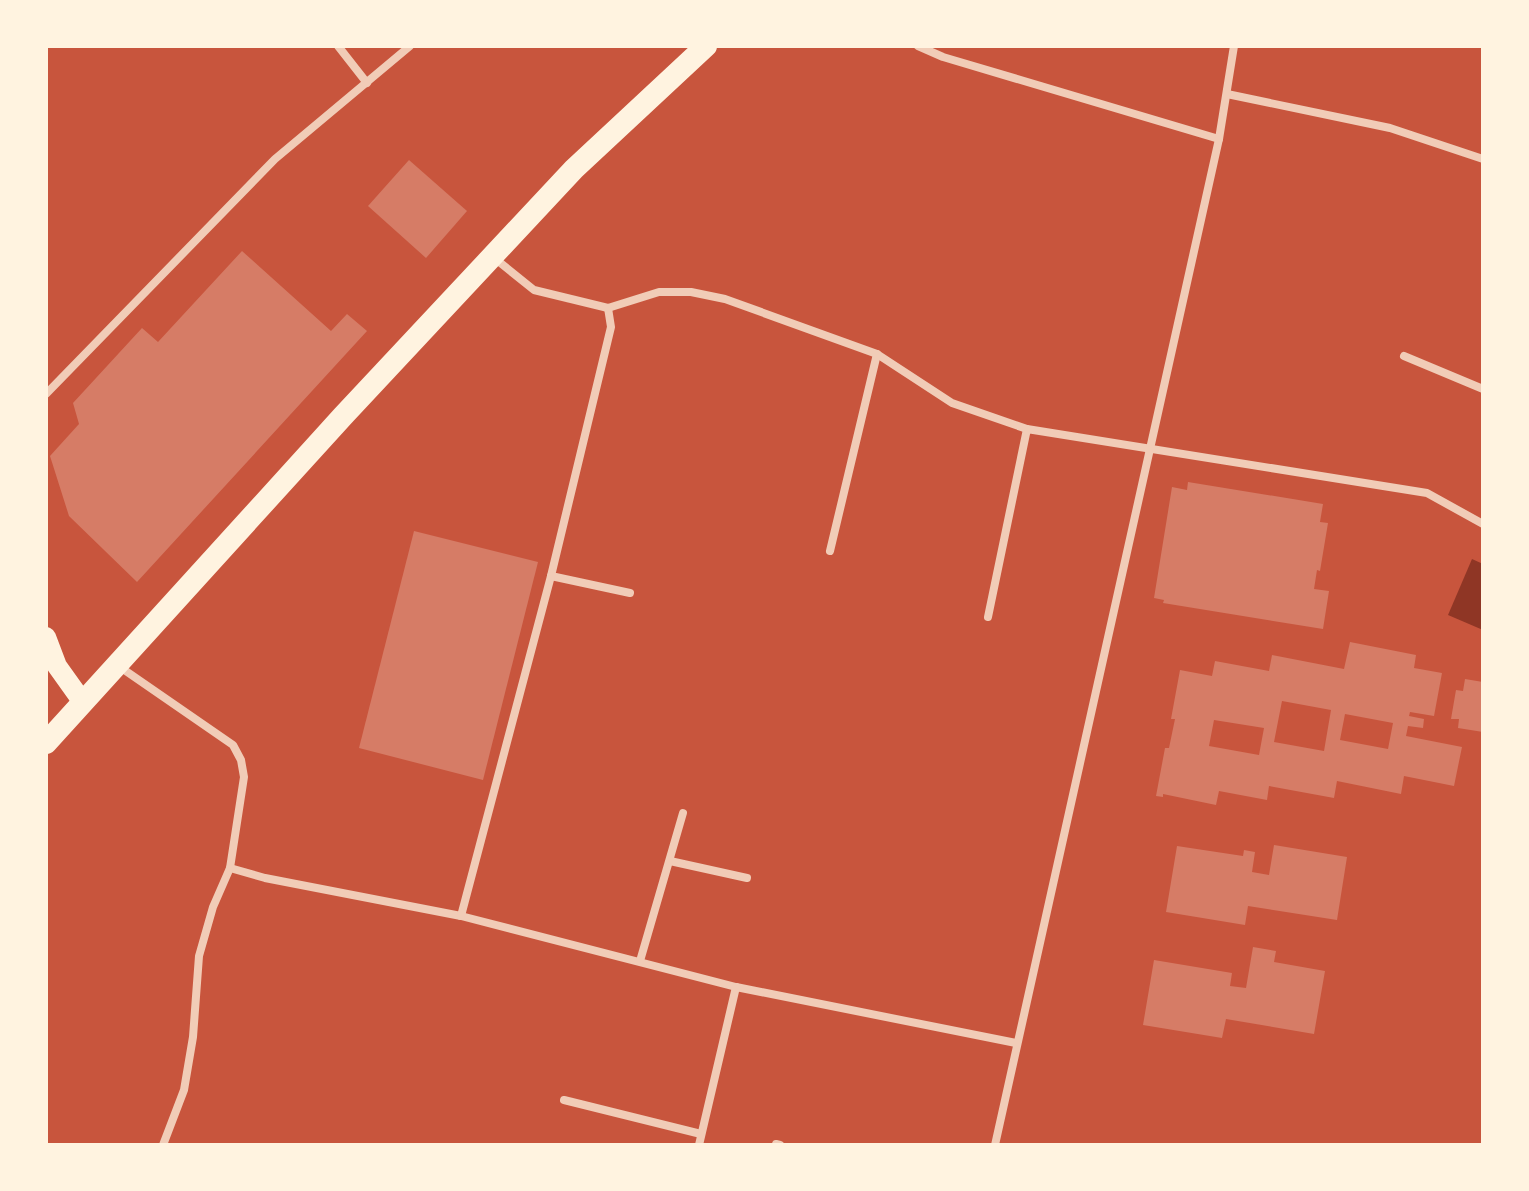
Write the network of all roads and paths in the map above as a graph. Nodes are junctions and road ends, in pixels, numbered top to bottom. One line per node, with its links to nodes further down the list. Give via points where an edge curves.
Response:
1 (338, 46): 6 (street)
2 (410, 46): 6 (street)
3 (706, 46): 10 (highway, via 574,169)
4 (918, 46): 8 (street)
5 (1234, 46): 7 (street)
6 (367, 83): 15 (street, via 275,159)
7 (1227, 94): 8 (street); 9 (street, via 1390,128)
8 (1219, 139): 17 (street)
9 (1483, 159)
10 (493, 257): 11 (street, via 534,290); 24 (highway)
11 (608, 308): 12 (street, via 659,292 691,292 725,299); 20 (street, via 611,327)
12 (877, 354): 16 (street, via 952,403); 19 (street)
13 (1404, 356): 14 (street)
14 (1483, 389)
15 (46, 394)
16 (1027, 429): 17 (street); 22 (street)
17 (1152, 450): 18 (street, via 1427,493); 34 (street)
18 (1483, 524)
19 (830, 551)
20 (551, 576): 21 (street); 31 (street)
21 (630, 593)
22 (988, 617)
23 (46, 637): 25 (main road, via 57,666)
24 (116, 664): 25 (highway); 29 (street, via 233,745 244,777)
25 (82, 701): 26 (highway)
26 (46, 743)
27 (683, 813): 28 (street)
28 (670, 861): 30 (street); 32 (street)
29 (230, 868): 31 (street); 37 (street, via 199,956 184,1090)
30 (747, 878)
31 (461, 916): 32 (street)
32 (640, 961): 33 (street)
33 (736, 987): 34 (street); 36 (street)
34 (1016, 1043): 39 (street)
35 (564, 1100): 36 (street)
36 (701, 1134): 38 (street)
37 (163, 1145)
38 (699, 1145)
39 (995, 1145)

